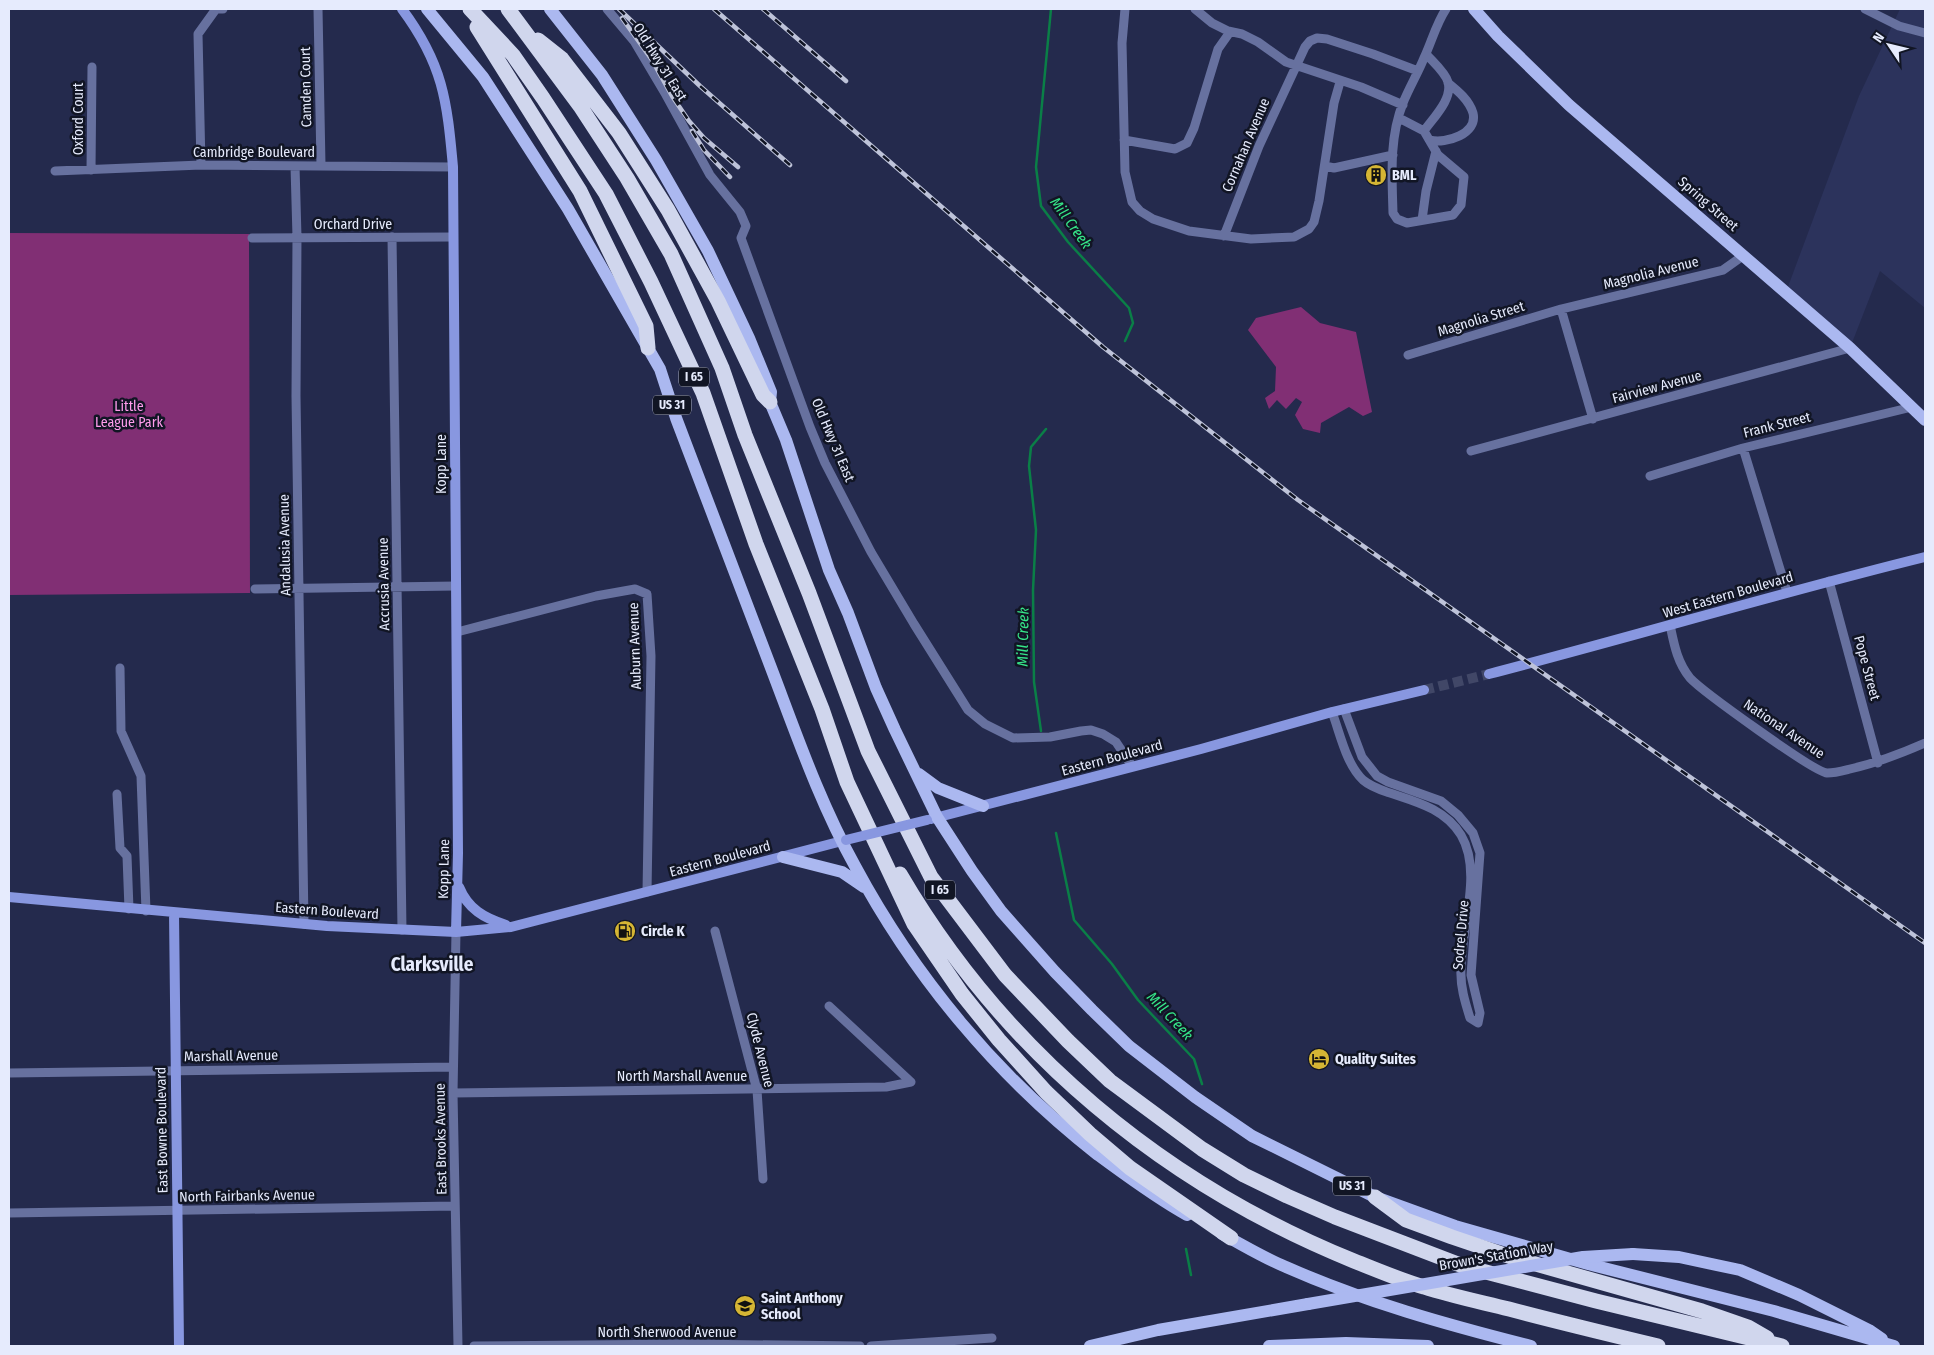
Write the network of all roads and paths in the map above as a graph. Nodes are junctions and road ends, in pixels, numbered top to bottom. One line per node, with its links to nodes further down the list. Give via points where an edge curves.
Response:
1 (223, 9): 31 (street, via 216,9 198,34)
2 (318, 9): 32 (street, Camden Court)
3 (402, 9): 35 (main road, Kopp Lane, via 418,30 441,79)
4 (427, 9): 46 (main road, US 31, via 489,85 568,209)
5 (466, 9): 46 (highway, via 580,191 646,326)
6 (470, 9): 74 (highway, I 65, via 513,55 548,106 606,194 651,282 702,393)
7 (508, 9): 15 (highway, I 65)
8 (550, 9): 49 (main road, US 31, via 602,75 703,243 749,338 770,392)
9 (608, 9): 72 (street, Old Hwy 31 East, via 634,42 710,175 740,212 746,226 741,238 825,463 872,552 968,710 985,724 1013,738 1050,738 1081,730 1103,734 1116,742)
10 (1125, 9): 27 (street, via 1122,43)
11 (1195, 9): 16 (street)
12 (1446, 9): 18 (street)
13 (1474, 9): 44 (main road, Spring Street, via 1569,105)
14 (1865, 9): 17 (street, via 1900,26)
15 (526, 31): 49 (highway, via 562,59 619,133 668,210 714,292 763,395); 117 (highway, I 65, via 627,178 671,254 722,368 868,751 931,878 1011,982 1110,1081 1202,1148 1244,1175 1287,1196 1463,1266 1596,1302)
16 (1230, 32): 20 (street, via 1258,42); 27 (street, via 1218,48 1194,128 1186,143 1175,149)
17 (1925, 33)
18 (1426, 54): 21 (street); 23 (street)
19 (92, 67): 36 (street, Oxford Court)
20 (1296, 67): 21 (street, Cornahan Avenue, via 1305,47 1317,38); 22 (street, via 1307,68); 39 (street, Cornahan Avenue)
21 (1418, 71): 24 (street)
22 (1340, 82): 24 (street); 34 (street)
23 (1448, 83): 26 (street, via 1444,103); 28 (street, via 1470,106 1474,116 1472,123 1463,134 1451,140)
24 (1402, 105): 25 (street)
25 (1399, 118): 26 (street); 30 (street)
26 (1424, 131): 28 (street)
27 (1124, 140): 39 (street, via 1128,192 1140,211 1153,220 1189,231)
28 (1430, 140): 29 (street)
29 (1436, 151): 38 (street); 38 (street, via 1464,177 1461,205 1453,215)
30 (1393, 155): 34 (street, via 1334,168); 38 (street, via 1394,214 1407,223)
31 (201, 165): 33 (street, Cambridge Boulevard); 36 (street, Cambridge Boulevard)
32 (321, 165): 33 (street, Cambridge Boulevard); 35 (street, Cambridge Boulevard)
33 (295, 166): 40 (street, Andalusia Avenue)
34 (1325, 166): 39 (street, via 1314,222 1309,229 1294,237 1273,239)
35 (454, 167): 42 (main road, Kopp Lane)
36 (91, 170): 37 (street, Cambridge Boulevard)
37 (55, 171)
38 (1422, 220)
39 (1224, 236)
40 (297, 237): 41 (street, Orchard Drive); 43 (street, Orchard Drive); 61 (street, Andalusia Avenue)
41 (392, 237): 42 (street, Orchard Drive); 59 (street, Accrusia Avenue)
42 (454, 237): 58 (main road, Kopp Lane)
43 (252, 238)
44 (1744, 255): 45 (street, Magnolia Avenue, via 1723,270); 47 (main road, Spring Street)
45 (1562, 309): 48 (street, Magnolia Street); 51 (street)
46 (648, 348): 78 (main road, US 31, via 660,369 812,775)
47 (1850, 348): 50 (main road, Spring Street); 51 (street, Fairview Avenue)
48 (1408, 355)
49 (770, 402): 73 (main road, US 31, via 786,440 829,570)
50 (1912, 407): 52 (main road, Spring Street); 53 (street, Frank Street)
51 (1593, 419): 54 (street, Fairview Avenue)
52 (1925, 420)
53 (1743, 448): 55 (street, Frank Street); 62 (street)
54 (1471, 451)
55 (1650, 476)
56 (1925, 558): 57 (main road, West Eastern Boulevard)
57 (1829, 581): 62 (main road, West Eastern Boulevard); 71 (street, Pope Street)
58 (456, 586): 59 (street); 64 (main road, Kopp Lane)
59 (398, 587): 61 (street); 89 (street, Accrusia Avenue)
60 (255, 588): 61 (street)
61 (299, 588): 87 (street, Andalusia Avenue)
62 (1787, 592): 63 (main road, West Eastern Boulevard)
63 (1670, 625): 66 (main road, West Eastern Boulevard); 71 (street, National Avenue, via 1677,657 1690,678 1813,767 1832,773)
64 (457, 632): 80 (main road, Kopp Lane); 82 (street, Auburn Avenue, via 596,596 635,589 647,594 651,665)
65 (120, 668): 85 (street, via 121,731 141,776)
66 (1489, 674)
67 (1424, 690): 68 (main road, Eastern Boulevard)
68 (1344, 708): 69 (main road, Eastern Boulevard); 69 (street, Sodrel Drive, via 1362,758 1376,776 1441,801 1473,833 1480,853 1471,975 1480,1013 1478,1023 1470,1018 1463,994 1461,969 1471,875 1462,836 1453,824 1429,806 1374,788 1363,780 1350,761)
69 (1332, 712): 72 (main road, Eastern Boulevard)
70 (1925, 744): 71 (street, National Avenue)
71 (1878, 763)
72 (1132, 766): 76 (main road, Eastern Boulevard)
73 (914, 770): 76 (main road, via 938,788); 77 (main road, US 31)
74 (847, 782): 103 (highway, via 914,924 962,994 999,1040 1090,1134 1130,1168); 116 (highway, I 65, via 925,916 971,979 1022,1038 1124,1130 1196,1181 1310,1243 1423,1287)
75 (117, 794): 84 (street, via 120,848 127,856)
76 (983, 806): 77 (main road, Eastern Boulevard)
77 (932, 819): 78 (main road, Eastern Boulevard, bridge); 99 (main road, US 31, via 1001,911 1055,972 1129,1046 1252,1136)
78 (844, 840): 79 (main road, Eastern Boulevard); 81 (main road, US 31)
79 (783, 857): 81 (main road, via 842,872); 82 (main road, Eastern Boulevard)
80 (458, 884): 88 (main road, via 464,899 476,912); 91 (main road, Kopp Lane)
81 (869, 891): 103 (main road, US 31, via 931,985 982,1047 1026,1093 1074,1136 1124,1174 1171,1206)
82 (647, 892): 88 (main road, Eastern Boulevard)
83 (9, 897): 84 (main road, Eastern Boulevard)
84 (129, 909): 85 (main road, Eastern Boulevard)
85 (146, 911): 86 (main road, Eastern Boulevard)
86 (174, 913): 87 (main road, Eastern Boulevard); 94 (main road, East Bowne Boulevard)
87 (304, 924): 89 (main road, Eastern Boulevard)
88 (511, 927): 91 (main road, Eastern Boulevard)
89 (402, 930): 91 (main road, Eastern Boulevard)
90 (715, 931): 96 (street, Clyde Avenue)
91 (456, 932): 93 (street, East Brooks Avenue)
92 (829, 1006): 96 (street, North Marshall Avenue, via 911,1082 886,1087)
93 (453, 1066): 94 (street, Marshall Avenue); 97 (street, East Brooks Avenue)
94 (175, 1071): 95 (street, Marshall Avenue); 101 (main road, East Bowne Boulevard)
95 (9, 1073)
96 (757, 1090): 97 (street, North Marshall Avenue); 98 (street, Clyde Avenue)
97 (453, 1093): 100 (street, East Brooks Avenue)
98 (764, 1179)
99 (1375, 1197): 117 (highway, via 1406,1220 1511,1257 1702,1311 1748,1327); 118 (main road, US 31, via 1455,1226)
100 (455, 1206): 101 (street, North Fairbanks Avenue); 106 (street, East Brooks Avenue)
101 (177, 1211): 102 (street, North Fairbanks Avenue); 105 (main road, East Bowne Boulevard)
102 (9, 1213)
103 (1231, 1238): 115 (main road, US 31, via 1285,1267 1372,1301 1458,1328)
104 (992, 1338): 111 (street)
105 (179, 1346)
106 (458, 1346)
107 (474, 1346): 108 (street, North Sherwood Avenue)
108 (653, 1346): 109 (street, North Sherwood Avenue)
109 (763, 1346): 110 (street, North Sherwood Avenue)
110 (860, 1346)
111 (871, 1346)
112 (1090, 1346): 118 (main road, Brown's Station Way, bridge, via 1158,1330 1583,1257 1633,1254 1679,1257 1740,1270 1821,1306)
113 (1269, 1346): 114 (main road, via 1346,1343)
114 (1428, 1346)
115 (1531, 1346)
116 (1658, 1346)
117 (1782, 1346)
118 (1893, 1346)

